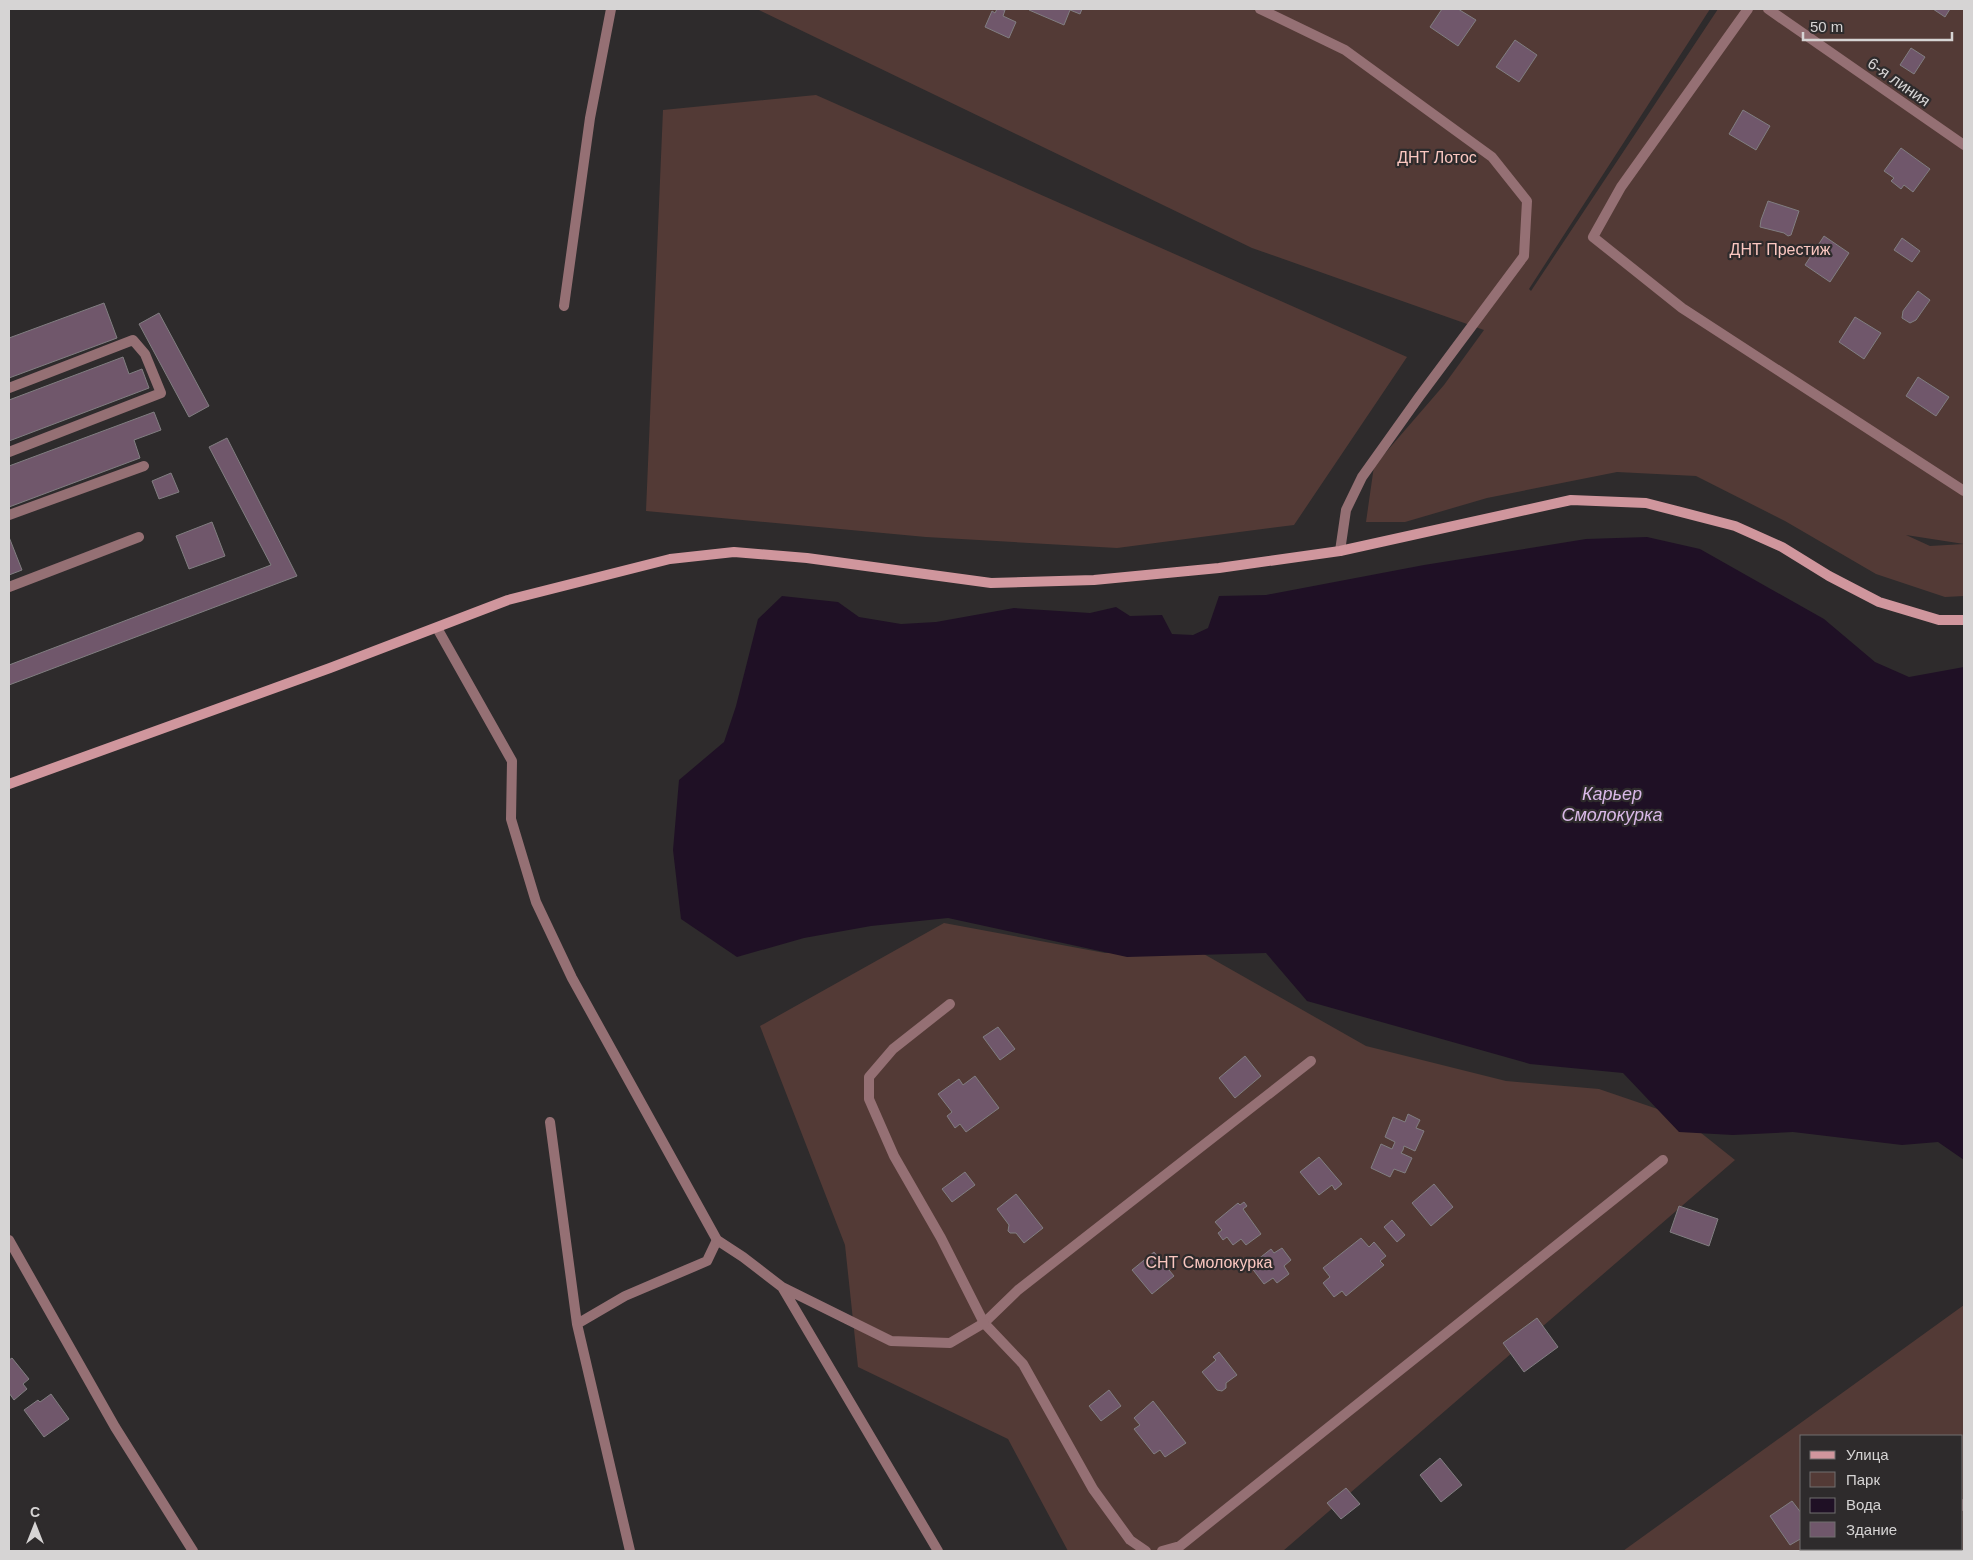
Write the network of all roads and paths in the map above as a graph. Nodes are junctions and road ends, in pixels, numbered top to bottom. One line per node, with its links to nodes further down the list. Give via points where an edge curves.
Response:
1 (611, 9): 6 (street, via 590,118)
2 (1260, 9): 13 (street, via 1345,50 1492,157 1527,201 1524,256 1362,477 1346,510)
3 (1748, 9): 10 (street, via 1621,187 1593,237 1682,308)
4 (1768, 9): 5 (street, 6-я линия)
5 (1964, 145)
6 (564, 306)
7 (9, 388): 8 (street, via 133,340 145,354 161,393)
8 (9, 452)
9 (144, 466): 11 (street)
10 (1964, 491)
11 (9, 515)
12 (139, 537): 14 (street)
13 (1340, 551): 15 (street, via 1571,500 1646,503 1735,526 1782,547 1879,602 1939,620); 16 (street, via 1142,576 991,583 807,558 734,552 670,559 508,600)
14 (9, 587)
15 (1964, 620)
16 (437, 628): 17 (street); 23 (street, via 512,761 511,819 536,902 572,978)
17 (9, 784)
18 (950, 1004): 25 (street, via 893,1049 869,1077 869,1099 894,1156)
19 (1311, 1061): 25 (street, via 1018,1290)
20 (550, 1122): 26 (street)
21 (1663, 1160): 31 (street, via 1180,1546)
22 (9, 1240): 27 (street, via 115,1427)
23 (717, 1240): 24 (street); 26 (street, via 706,1261 625,1296)
24 (782, 1287): 25 (street, via 891,1341 950,1343); 29 (street)
25 (984, 1323): 30 (street, via 1023,1364 1092,1489 1130,1540)
26 (577, 1324): 28 (street)
27 (193, 1551)
28 (630, 1551)
29 (938, 1551)
30 (1146, 1551)
31 (1162, 1551)

